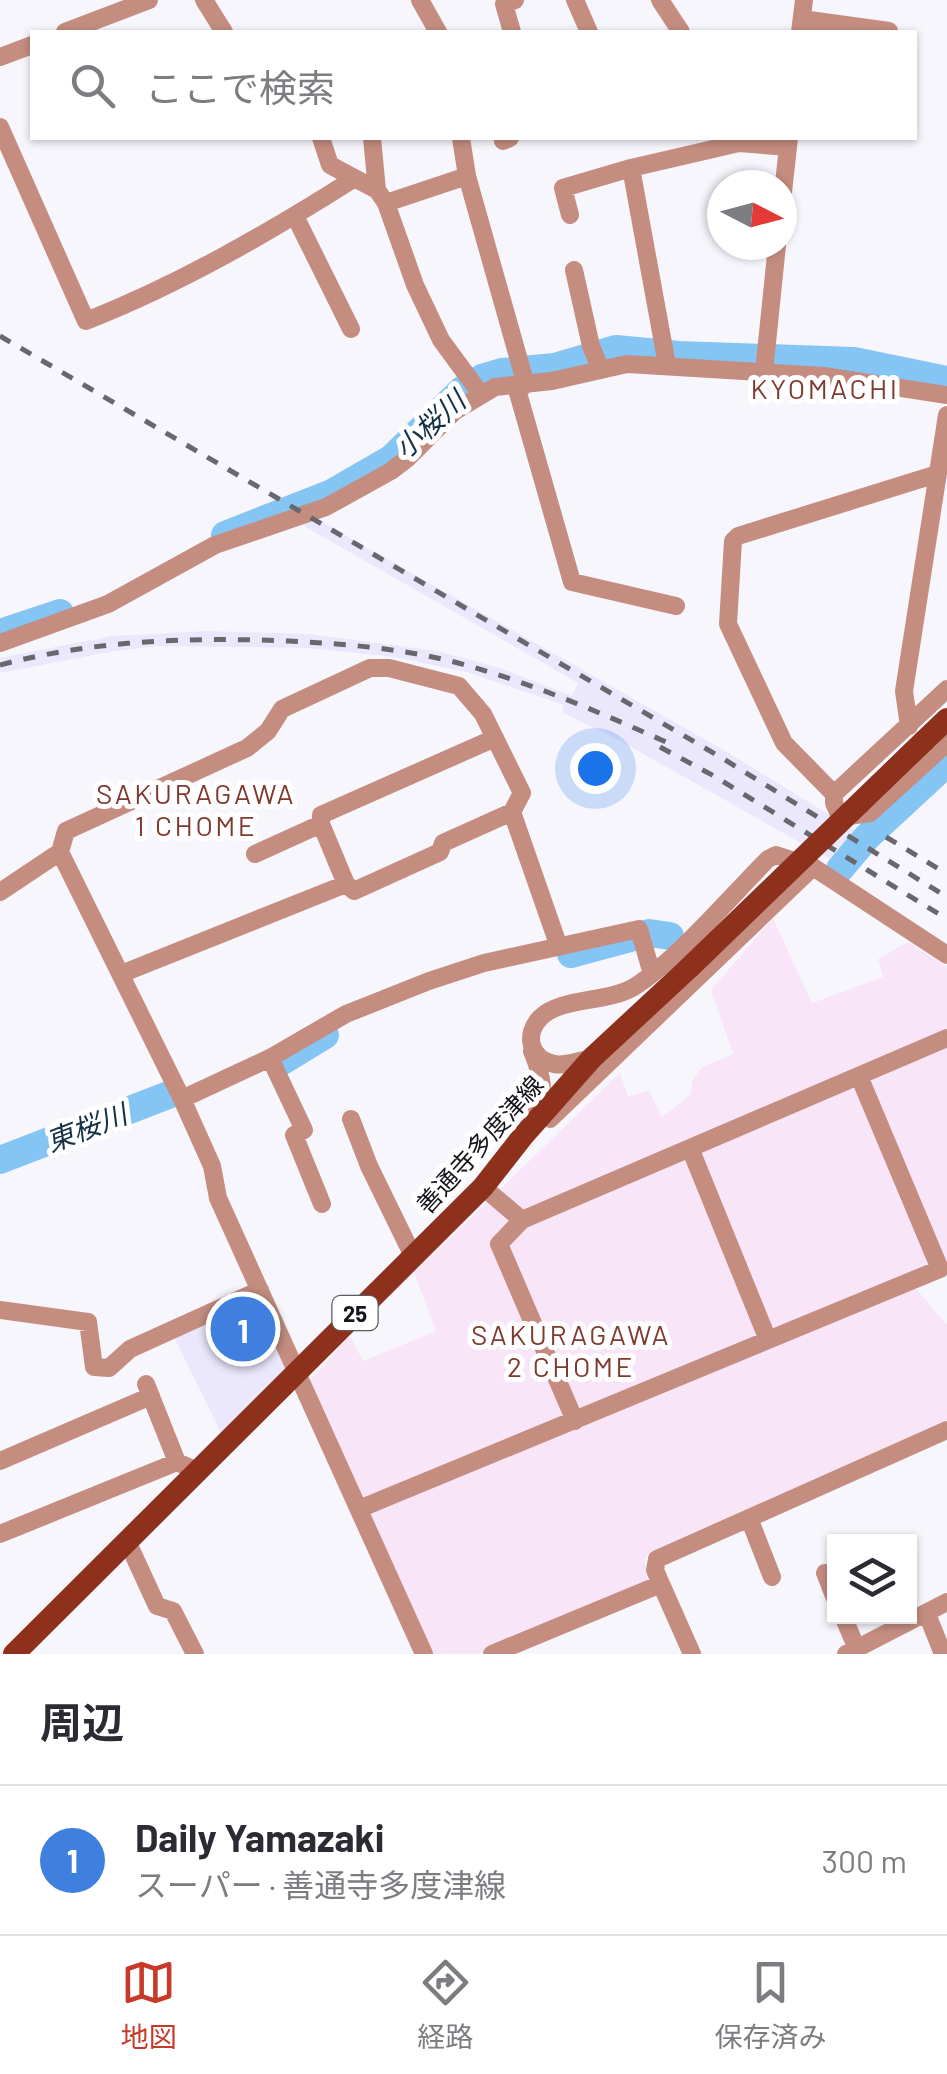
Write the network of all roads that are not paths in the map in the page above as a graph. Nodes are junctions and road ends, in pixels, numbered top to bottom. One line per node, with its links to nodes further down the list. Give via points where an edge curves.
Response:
1 (149, 0): 8 (street)
2 (204, 0): 9 (street)
3 (420, 0): 10 (street)
4 (515, 0): 11 (street, via 504,4)
5 (576, 0): 12 (street)
6 (660, 0): 13 (street)
7 (802, 17): 14 (street)
8 (69, 30)
9 (223, 30)
10 (437, 30)
11 (511, 30)
12 (588, 30)
13 (681, 30)
14 (883, 30)
15 (30, 46): 16 (street)
16 (0, 57)
17 (0, 127): 28 (street, via 86,321)
18 (322, 140): 25 (street, via 330,165)
19 (372, 140): 26 (street)
20 (461, 140): 24 (street)
21 (788, 142): 22 (street, via 739,143); 23 (street)
22 (631, 168): 27 (street, via 562,188); 32 (street)
23 (785, 170)
24 (467, 176): 26 (street); 35 (street)
25 (355, 178): 26 (street); 28 (street)
26 (382, 196): 36 (street, via 441,340)
27 (570, 214)
28 (295, 216): 31 (street)
29 (775, 260): 34 (street)
30 (574, 270): 33 (street)
31 (351, 330)
32 (666, 357): 33 (street, via 627,364); 34 (street)
33 (596, 359): 35 (street)
34 (765, 363): 37 (street)
35 (521, 378): 36 (street); 40 (street, via 572,582)
36 (476, 386): 41 (street, via 408,458 326,507 215,545 108,604)
37 (947, 395)
38 (947, 415): 39 (street)
39 (936, 474): 44 (street, via 904,691); 46 (street, via 733,540 728,624 784,743)
40 (676, 606)
41 (0, 644)
42 (947, 688): 44 (street)
43 (947, 719): 44 (main road, 善通寺多度津線 / 25)
44 (927, 736): 46 (street); 46 (street, via 870,814 838,812); 61 (main road, 善通寺多度津線 / 25, bridge)
45 (495, 738): 47 (street, via 522,792); 48 (street, via 321,816); 49 (street, via 459,686 370,668 282,709 247,748 66,831)
46 (834, 794)
47 (512, 812): 52 (street, via 354,890); 54 (street)
48 (321, 824): 50 (street); 52 (street)
49 (60, 852): 53 (street); 56 (street)
50 (255, 854)
51 (813, 867): 55 (street); 57 (street, via 776,855 768,859); 65 (street)
52 (346, 884): 56 (street)
53 (0, 892)
54 (559, 947): 57 (street, via 639,929); 60 (street, via 429,981 346,1014)
55 (947, 955)
56 (121, 974): 63 (street)
57 (652, 974): 59 (street, via 630,990 544,1014 530,1038)
58 (947, 1038): 62 (street)
59 (532, 1051): 61 (street, via 556,1065); 65 (street, via 544,1090)
60 (270, 1058): 63 (street); 68 (street, via 304,1130 294,1134)
61 (592, 1058): 65 (main road, 善通寺多度津線 / 25)
62 (860, 1076): 66 (street); 73 (street, via 940,1268)
63 (182, 1099): 71 (street)
64 (351, 1119): 70 (street)
65 (518, 1144): 67 (main road, 善通寺多度津線 / 25)
66 (690, 1148): 69 (street); 73 (street)
67 (483, 1187): 69 (street); 70 (main road, 善通寺多度津線 / 25)
68 (322, 1204)
69 (522, 1220): 75 (street, via 499,1244)
70 (413, 1256): 74 (main road, 善通寺多度津線 / 25)
71 (260, 1290): 72 (street, via 130,1349 109,1368 94,1367 88,1322); 74 (street)
72 (0, 1310)
73 (768, 1340): 75 (street)
74 (298, 1373): 79 (main road, 善通寺多度津線 / 25); 80 (street)
75 (575, 1420): 80 (street)
76 (947, 1430): 81 (street)
77 (0, 1461): 78 (street, via 148,1390)
78 (177, 1462): 79 (street); 82 (street)
79 (199, 1472): 83 (main road, 善通寺多度津線 / 25)
80 (359, 1509): 94 (street)
81 (749, 1518): 85 (street); 87 (street, via 657,1559)
82 (0, 1534)
83 (128, 1543): 92 (main road, 善通寺多度津線 / 25); 93 (street, via 157,1606 173,1611)
84 (825, 1573): 86 (street)
85 (772, 1578)
86 (827, 1578)
87 (660, 1584): 95 (street); 96 (street)
88 (947, 1602): 89 (street)
89 (927, 1614): 91 (street); 97 (street)
90 (845, 1624): 91 (street)
91 (851, 1651)
92 (14, 1654)
93 (195, 1654)
94 (424, 1654)
95 (492, 1654)
96 (692, 1654)
97 (943, 1654)

